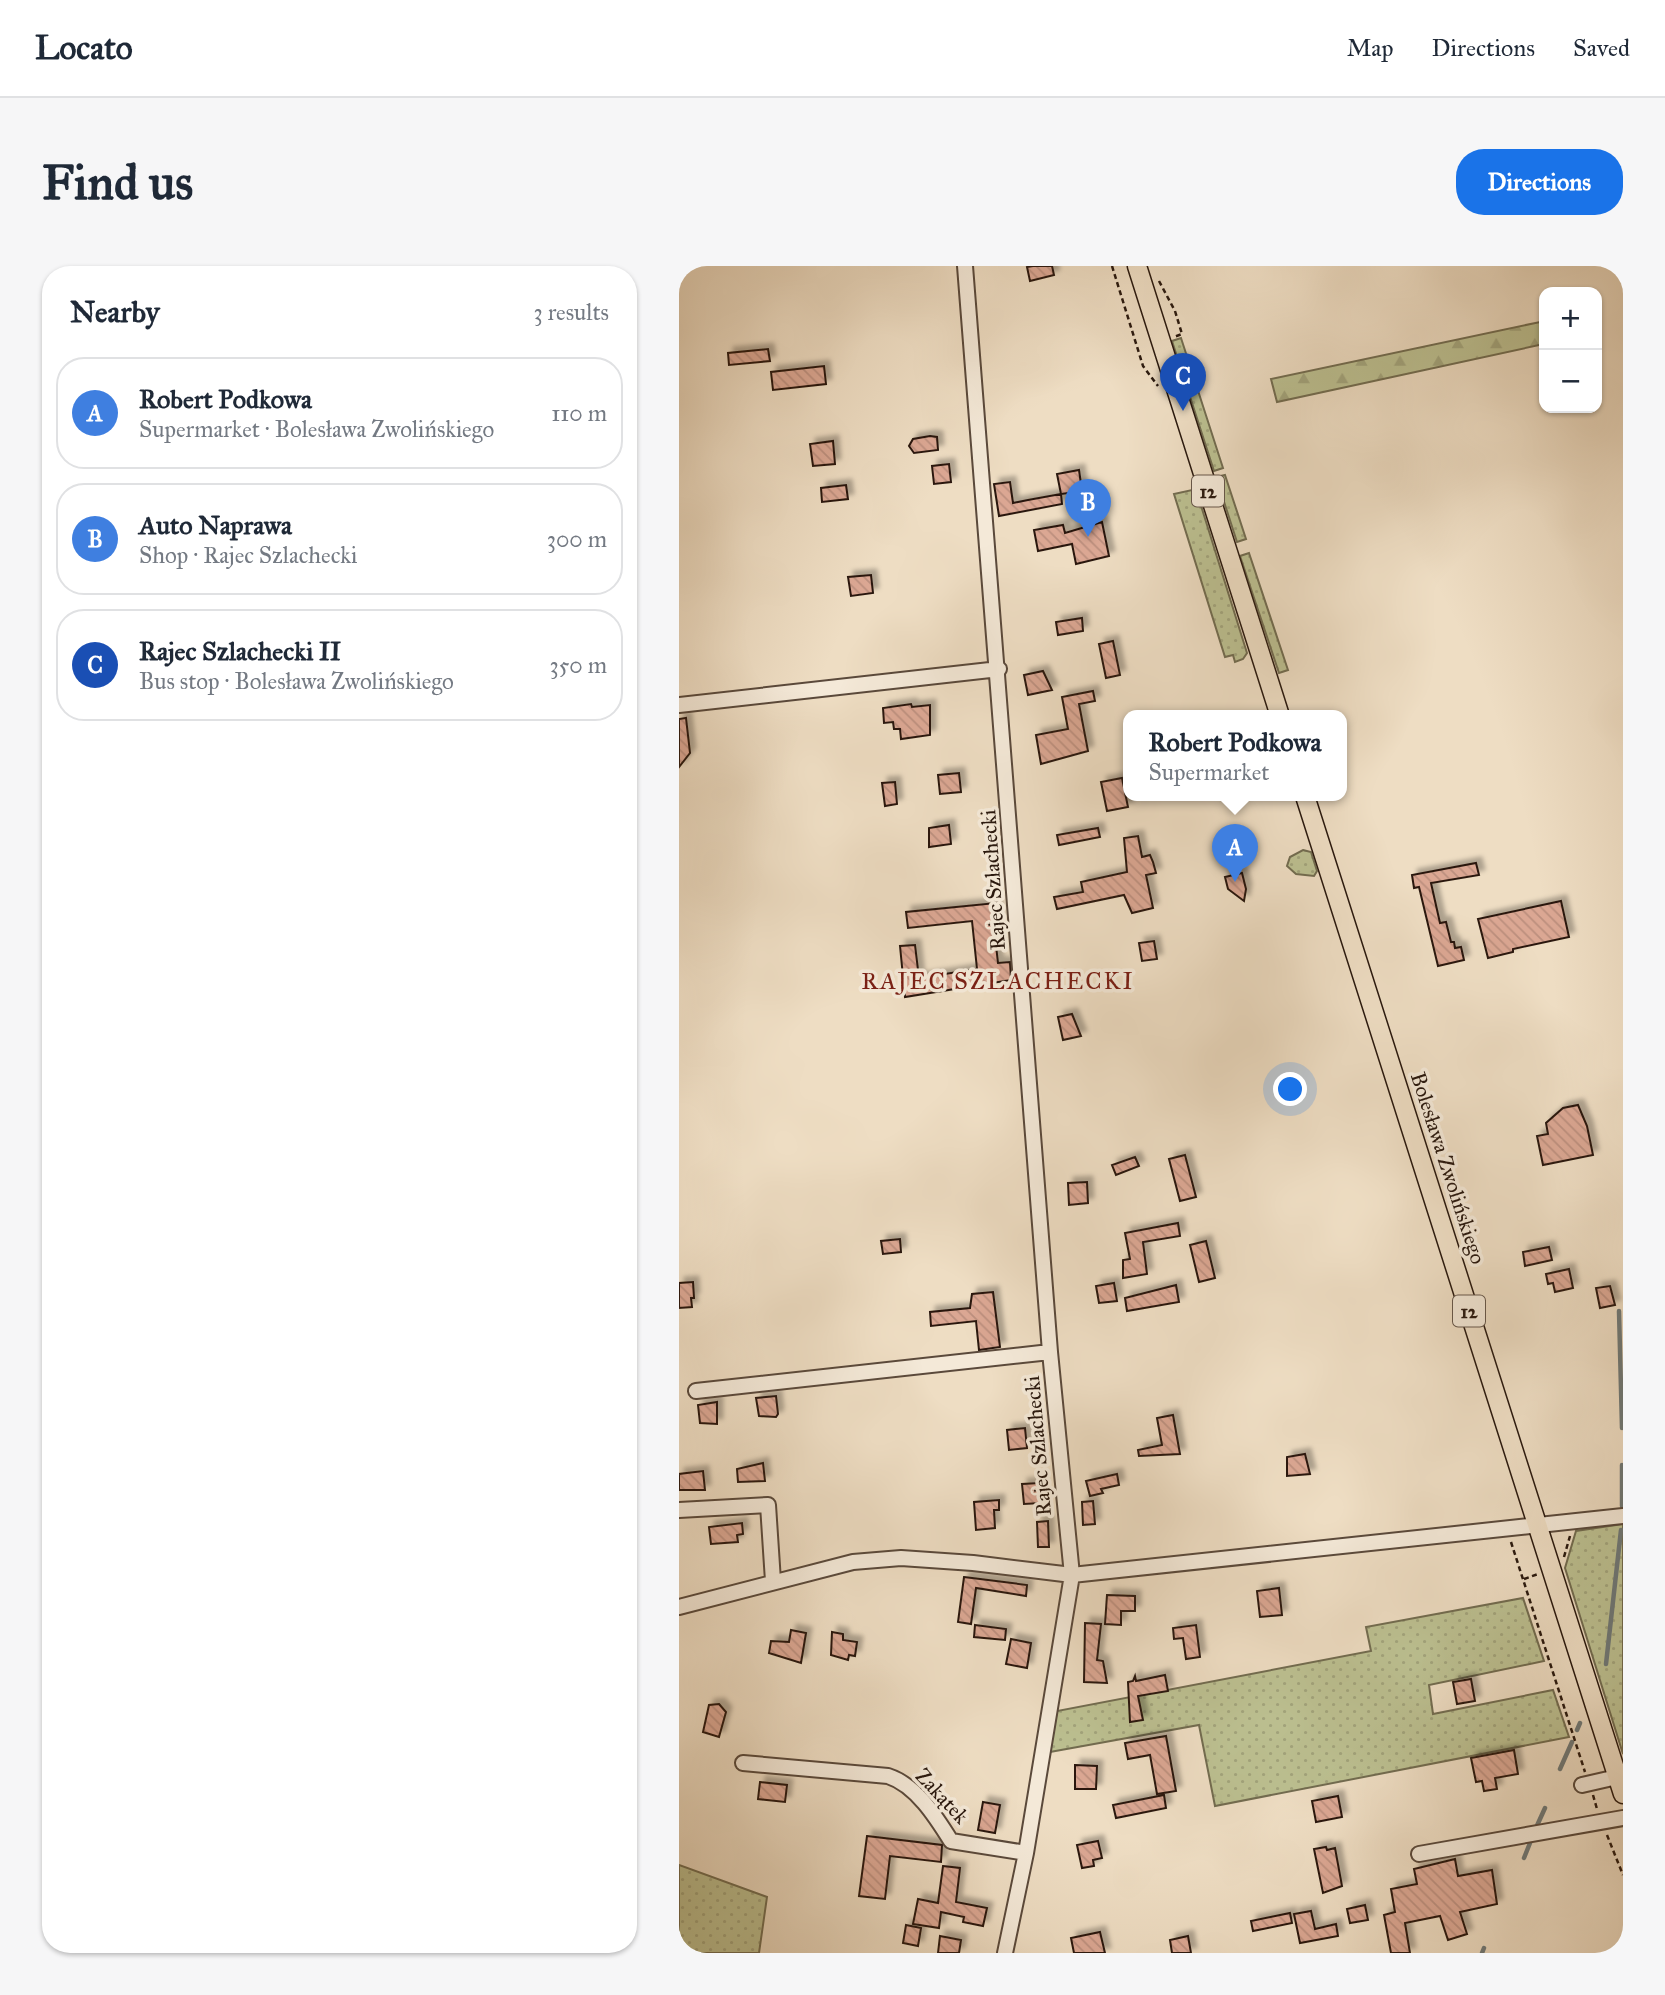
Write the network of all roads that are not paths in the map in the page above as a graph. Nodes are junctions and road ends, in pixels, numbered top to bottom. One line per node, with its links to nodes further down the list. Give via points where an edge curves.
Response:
1 (965, 266): 3 (street, Rajec Szlachecki)
2 (1137, 266): 5 (main road, 12)
3 (999, 669): 4 (street); 7 (street, Rajec Szlachecki)
4 (679, 705)
5 (1278, 710)
6 (1307, 801): 11 (main road, Bolesława Zwolińskiego / 12)
7 (1050, 1352): 8 (street); 12 (street, Rajec Szlachecki)
8 (696, 1391)
9 (679, 1510): 13 (street, via 768,1505)
10 (1623, 1516): 11 (street)
11 (1538, 1525): 12 (street); 17 (main road, Bolesława Zwolińskiego / 12)
12 (1072, 1575): 13 (street, via 901,1558 853,1562); 19 (street, Rajec Szlachecki)
13 (773, 1581): 14 (street)
14 (679, 1607)
15 (743, 1763): 19 (street, Zakątek, via 900,1780 951,1841)
16 (1586, 1785): 17 (street)
17 (1620, 1786)
18 (1623, 1818): 20 (street)
19 (1026, 1853): 21 (street, Rajec Szlachecki)
20 (1419, 1854)
21 (1005, 1953)

